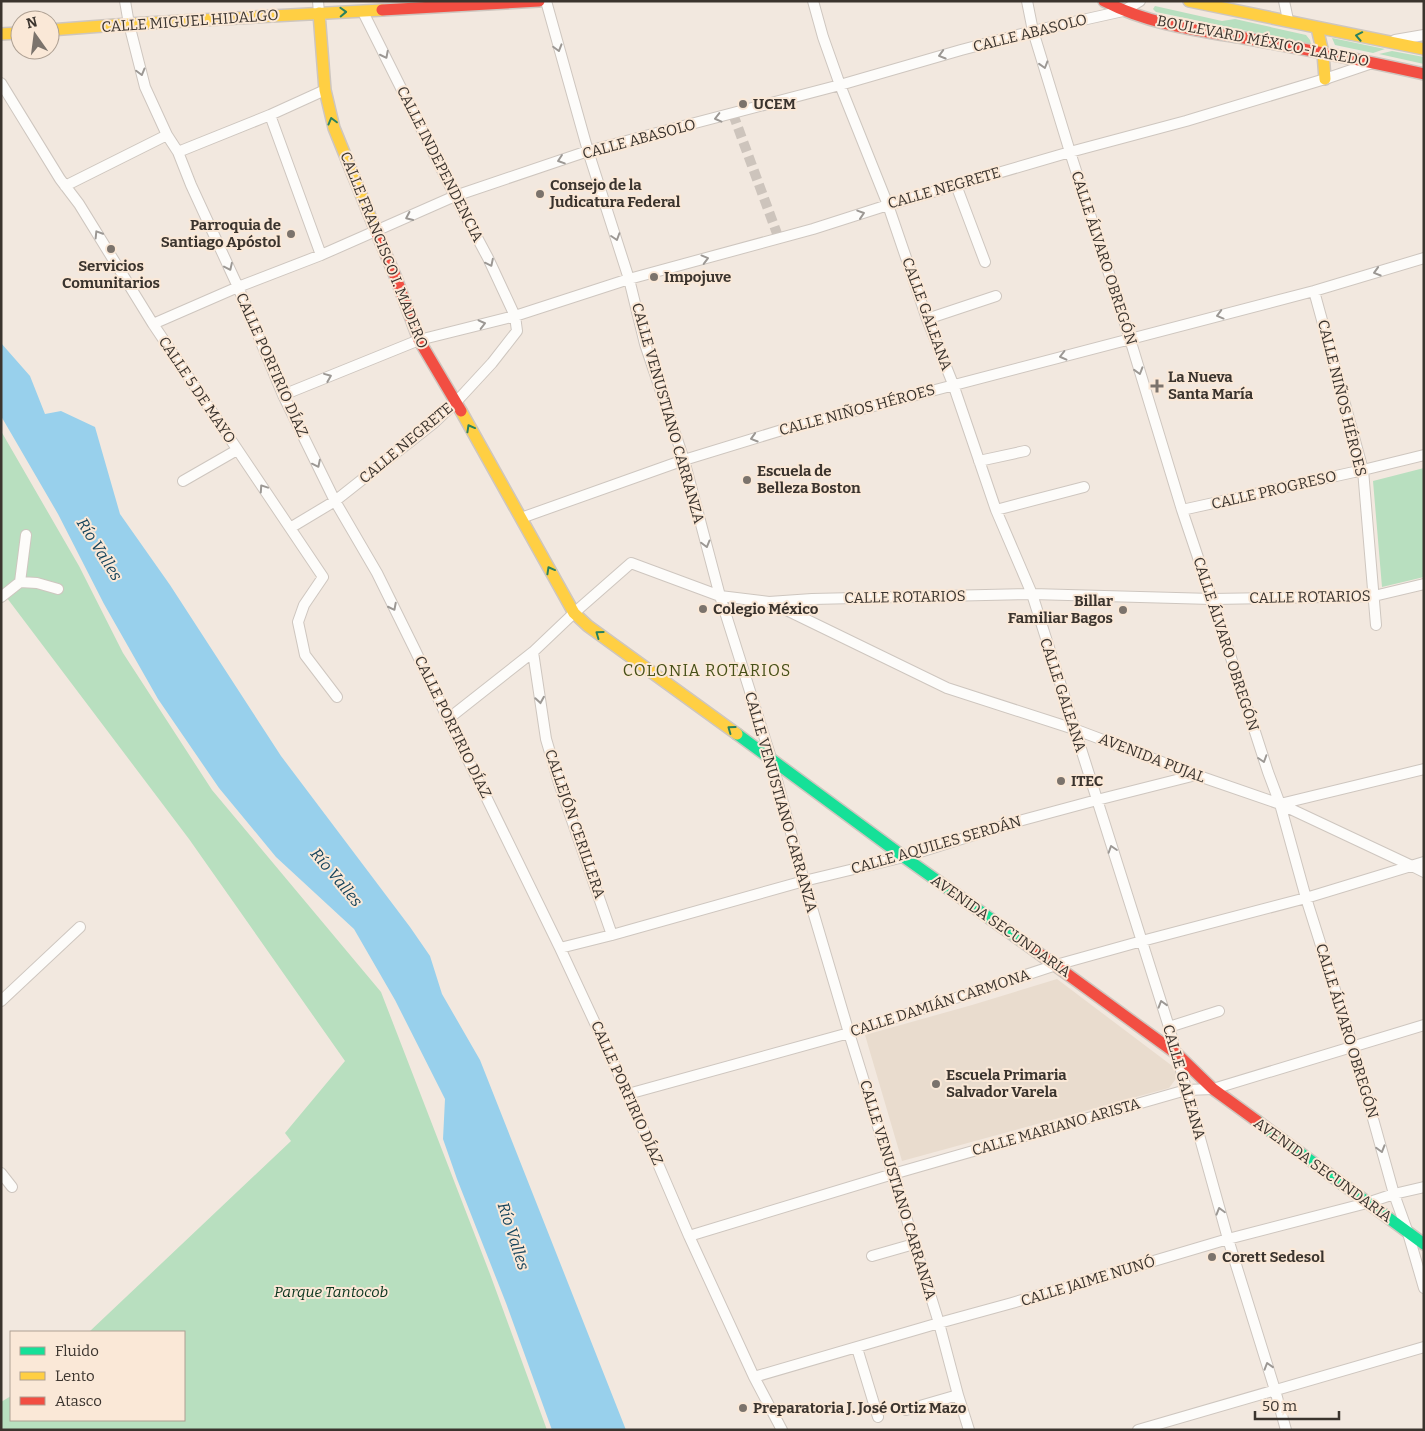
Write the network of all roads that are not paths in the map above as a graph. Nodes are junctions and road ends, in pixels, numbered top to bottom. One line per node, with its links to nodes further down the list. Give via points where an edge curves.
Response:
1 (124, 1): 14 (street, CALLE PORFIRIO DÍAZ)
2 (539, 1): 12 (street, CALLE MIGUEL HIDALGO)
3 (546, 1): 30 (street, CALLE VENUSTIANO CARRANZA, one-way to 30)
4 (813, 1): 26 (street, CALLE GALEANA)
5 (1027, 1): 17 (street, CALLE ÁLVARO OBREGÓN)
6 (1104, 1): 11 (street, BOULEVARD MÉXICO-LAREDO)
7 (1140, 1): 11 (street, CALLE ABASOLO)
8 (1189, 1): 13 (street, BOULEVARD MÉXICO-LAREDO)
9 (1284, 1): 13 (street)
10 (319, 7): 12 (street, CALLE MIGUEL HIDALGO, one-way to 12); 14 (street, CALLE MIGUEL HIDALGO); 27 (street, CALLE FRANCISCO I. MADERO)
11 (1123, 11): 17 (street, CALLE ABASOLO); 21 (street, BOULEVARD MÉXICO-LAREDO, via 1159,23)
12 (363, 12): 35 (street, CALLE INDEPENDENCIA, one-way to 35)
13 (1288, 20): 15 (street, BOULEVARD MÉXICO-LAREDO)
14 (129, 24): 16 (street, CALLE MIGUEL HIDALGO); 29 (street, CALLE PORFIRIO DÍAZ, one-way to 29, via 145,87)
15 (1317, 28): 19 (street, BOULEVARD MÉXICO-LAREDO, one-way to 15); 21 (street)
16 (60, 29)
17 (1033, 31): 26 (street, CALLE ABASOLO, one-way to 26); 32 (street, CALLE ÁLVARO OBREGÓN, one-way to 32)
18 (1424, 35): 19 (street)
19 (1387, 42): 20 (street, BOULEVARD MÉXICO-LAREDO)
20 (1424, 49)
21 (1323, 53): 22 (street, BOULEVARD MÉXICO-LAREDO); 24 (street)
22 (1374, 62): 23 (street, BOULEVARD MÉXICO-LAREDO); 24 (street, CALLE NEGRETE)
23 (1423, 77)
24 (1325, 79): 32 (street, CALLE NEGRETE)
25 (1, 83): 34 (street, CALLE 5 DE MAYO)
26 (840, 85): 30 (street, CALLE ABASOLO, one-way to 30); 36 (street, CALLE GALEANA)
27 (325, 90): 28 (street); 37 (street, CALLE FRANCISCO I. MADERO, one-way to 27, via 334,128)
28 (270, 114): 31 (street); 38 (street)
29 (168, 135): 31 (street, CALLE PORFIRIO DÍAZ); 34 (street)
30 (588, 151): 35 (street, CALLE ABASOLO, one-way to 35); 41 (street, CALLE VENUSTIANO CARRANZA, one-way to 41)
31 (178, 152): 42 (street, CALLE PORFIRIO DÍAZ, one-way to 42)
32 (1070, 152): 33 (street, CALLE NEGRETE); 48 (street, CALLE ÁLVARO OBREGÓN)
33 (956, 185): 36 (street, CALLE NEGRETE); 40 (street)
34 (66, 186): 47 (street, CALLE 5 DE MAYO, one-way to 34)
35 (455, 196): 37 (street, CALLE ABASOLO, one-way to 37); 45 (street, CALLE INDEPENDENCIA, one-way to 45)
36 (888, 205): 41 (street, CALLE NEGRETE, one-way to 36); 46 (street, CALLE GALEANA)
37 (377, 232): 38 (street, CALLE ABASOLO); 49 (street, CALLE FRANCISCO I. MADERO)
38 (321, 255): 42 (street, CALLE ABASOLO)
39 (1424, 258): 43 (street, CALLE NIÑOS HÉROES, one-way to 43)
40 (985, 262)
41 (630, 279): 45 (street, CALLE NEGRETE); 56 (street, CALLE VENUSTIANO CARRANZA, via 645,344)
42 (238, 287): 47 (street, CALLE ABASOLO); 51 (street, CALLE PORFIRIO DÍAZ)
43 (1314, 291): 48 (street, CALLE NIÑOS HÉROES, one-way to 48); 58 (street, CALLE NIÑOS HÉROES)
44 (996, 296): 46 (street)
45 (515, 316): 49 (street, CALLE NEGRETE, one-way to 45); 52 (street, CALLE NEGRETE, via 517,331)
46 (927, 318): 50 (street, CALLE GALEANA)
47 (153, 324): 53 (street, CALLE 5 DE MAYO)
48 (1130, 339): 50 (street, CALLE NIÑOS HÉROES, one-way to 50); 63 (street, CALLE ÁLVARO OBREGÓN, one-way to 63)
49 (419, 340): 51 (street, CALLE NEGRETE, one-way to 49); 52 (street, CALLE FRANCISCO I. MADERO)
50 (953, 384): 56 (street, CALLE NIÑOS HÉROES, one-way to 56); 57 (street, CALLE GALEANA)
51 (283, 395): 61 (street, CALLE PORFIRIO DÍAZ, one-way to 61)
52 (456, 402): 61 (street, CALLE NEGRETE); 64 (street, CALLE FRANCISCO I. MADERO, one-way to 52)
53 (238, 450): 59 (street); 65 (street, CALLE 5 DE MAYO, one-way to 53)
54 (1025, 451): 57 (street)
55 (1424, 455): 58 (street, CALLE PROGRESO)
56 (684, 460): 64 (street, CALLE NIÑOS HÉROES); 71 (street, CALLE VENUSTIANO CARRANZA, one-way to 71)
57 (979, 461): 62 (street, CALLE GALEANA)
58 (1363, 470): 63 (street, CALLE PROGRESO); 72 (street, CALLE NIÑOS HÉROES)
59 (183, 481)
60 (1084, 487): 62 (street)
61 (335, 501): 65 (street, CALLE NEGRETE); 80 (street, CALLE PORFIRIO DÍAZ, one-way to 80, via 377,573)
62 (996, 510): 70 (street, CALLE GALEANA)
63 (1182, 510): 74 (street, CALLE ÁLVARO OBREGÓN)
64 (521, 518): 76 (street, CALLE FRANCISCO I. MADERO, one-way to 64)
65 (290, 528): 79 (street, CALLE 5 DE MAYO, via 323,577 304,605 298,622 305,655)
66 (26, 535): 67 (street)
67 (20, 582): 69 (street); 73 (street)
68 (1424, 584): 72 (street, CALLE ROTARIOS)
69 (58, 589)
70 (1032, 594): 74 (street, CALLE ROTARIOS); 75 (street, CALLE ROTARIOS); 81 (street, CALLE GALEANA)
71 (720, 596): 75 (street, CALLE ROTARIOS); 76 (street, CALLE ROTARIOS, via 631,563); 82 (street, CALLE VENUSTIANO CARRANZA)
72 (1374, 596): 74 (street, CALLE ROTARIOS); 77 (street, CALLE NIÑOS HÉROES)
73 (1, 597)
74 (1212, 598): 86 (street, CALLE ÁLVARO OBREGÓN, one-way to 86)
75 (769, 602): 81 (street, AVENIDA PUJAL, via 947,688)
76 (574, 613): 78 (street, CALLE ROTARIOS); 82 (street, AVENIDA SECUNDARIA, one-way to 76)
77 (1376, 624)
78 (532, 652): 80 (street, CALLE ROTARIOS); 94 (street, CALLEJÓN CERILLERA, one-way to 94, via 546,738)
79 (337, 697)
80 (448, 719): 96 (street, CALLE PORFIRIO DÍAZ)
81 (1074, 729): 84 (street, AVENIDA PUJAL); 85 (street, CALLE GALEANA)
82 (771, 758): 87 (street, AVENIDA SECUNDARIA); 91 (street, CALLE VENUSTIANO CARRANZA)
83 (1424, 769): 86 (street)
84 (1196, 775): 85 (street, CALLE AQUILES SERDÁN); 86 (street, AVENIDA PUJAL)
85 (1096, 800): 87 (street, CALLE AQUILES SERDÁN); 95 (street, CALLE GALEANA, one-way to 85)
86 (1280, 804): 89 (street, AVENIDA PUJAL); 92 (street, CALLE ÁLVARO OBREGÓN)
87 (904, 857): 91 (street, CALLE AQUILES SERDÁN); 97 (street, AVENIDA SECUNDARIA)
88 (1424, 862): 89 (street, CALLE DAMIÁN CARMONA)
89 (1412, 866): 90 (street, AVENIDA PUJAL); 92 (street, CALLE DAMIÁN CARMONA)
90 (1424, 872)
91 (804, 881): 94 (street, CALLE AQUILES SERDÁN); 102 (street, CALLE VENUSTIANO CARRANZA)
92 (1306, 898): 95 (street, CALLE DAMIÁN CARMONA); 103 (street, CALLE ÁLVARO OBREGÓN)
93 (80, 927): 98 (street)
94 (612, 935): 96 (street, CALLE AQUILES SERDÁN)
95 (1142, 941): 97 (street, CALLE DAMIÁN CARMONA); 101 (street, CALLE GALEANA, one-way to 95)
96 (560, 948): 107 (street, CALLE PORFIRIO DÍAZ)
97 (1056, 965): 102 (street, CALLE DAMIÁN CARMONA); 104 (street, AVENIDA SECUNDARIA)
98 (1, 1001)
99 (1219, 1011): 101 (street)
100 (1424, 1025): 103 (street, CALLE MARIANO ARISTA)
101 (1169, 1027): 104 (street, CALLE GALEANA)
102 (849, 1033): 107 (street, CALLE DAMIÁN CARMONA); 109 (street, CALLE VENUSTIANO CARRANZA)
103 (1352, 1047): 105 (street, CALLE MARIANO ARISTA); 112 (street, CALLE ÁLVARO OBREGÓN, one-way to 112)
104 (1177, 1054): 105 (street, AVENIDA SECUNDARIA); 106 (street, CALLE GALEANA)
105 (1213, 1089): 106 (street, CALLE MARIANO ARISTA); 113 (street, AVENIDA SECUNDARIA)
106 (1186, 1090): 109 (street, CALLE MARIANO ARISTA); 116 (street, CALLE GALEANA, one-way to 106)
107 (628, 1094): 115 (street, CALLE PORFIRIO DÍAZ)
108 (1, 1173): 110 (street)
109 (893, 1174): 115 (street, CALLE MARIANO ARISTA); 117 (street, CALLE VENUSTIANO CARRANZA)
110 (12, 1187)
111 (1424, 1187): 112 (street, CALLE JAIME NUNÓ)
112 (1394, 1194): 113 (street, CALLE JAIME NUNÓ); 114 (street, CALLE ÁLVARO OBREGÓN)
113 (1367, 1204): 114 (street, AVENIDA SECUNDARIA); 116 (street, CALLE JAIME NUNÓ)
114 (1408, 1233): 118 (street, AVENIDA SECUNDARIA); 120 (street, CALLE ÁLVARO OBREGÓN)
115 (689, 1236): 124 (street, CALLE PORFIRIO DÍAZ)
116 (1228, 1239): 121 (street, CALLE JAIME NUNÓ); 125 (street, CALLE GALEANA, one-way to 116)
117 (914, 1244): 119 (street); 121 (street, CALLE VENUSTIANO CARRANZA)
118 (1424, 1244)
119 (872, 1256)
120 (1424, 1288)
121 (939, 1323): 123 (street, CALLE JAIME NUNÓ); 126 (street, CALLE VENUSTIANO CARRANZA)
122 (1424, 1347): 125 (street)
123 (857, 1348): 124 (street, CALLE JAIME NUNÓ); 128 (street)
124 (754, 1377): 129 (street, CALLE PORFIRIO DÍAZ)
125 (1275, 1390): 131 (street); 132 (street, CALLE GALEANA)
126 (958, 1395): 127 (street); 130 (street, CALLE VENUSTIANO CARRANZA)
127 (906, 1410)
128 (878, 1417)
129 (782, 1430)
130 (969, 1430)
131 (1138, 1430)
132 (1286, 1430)

